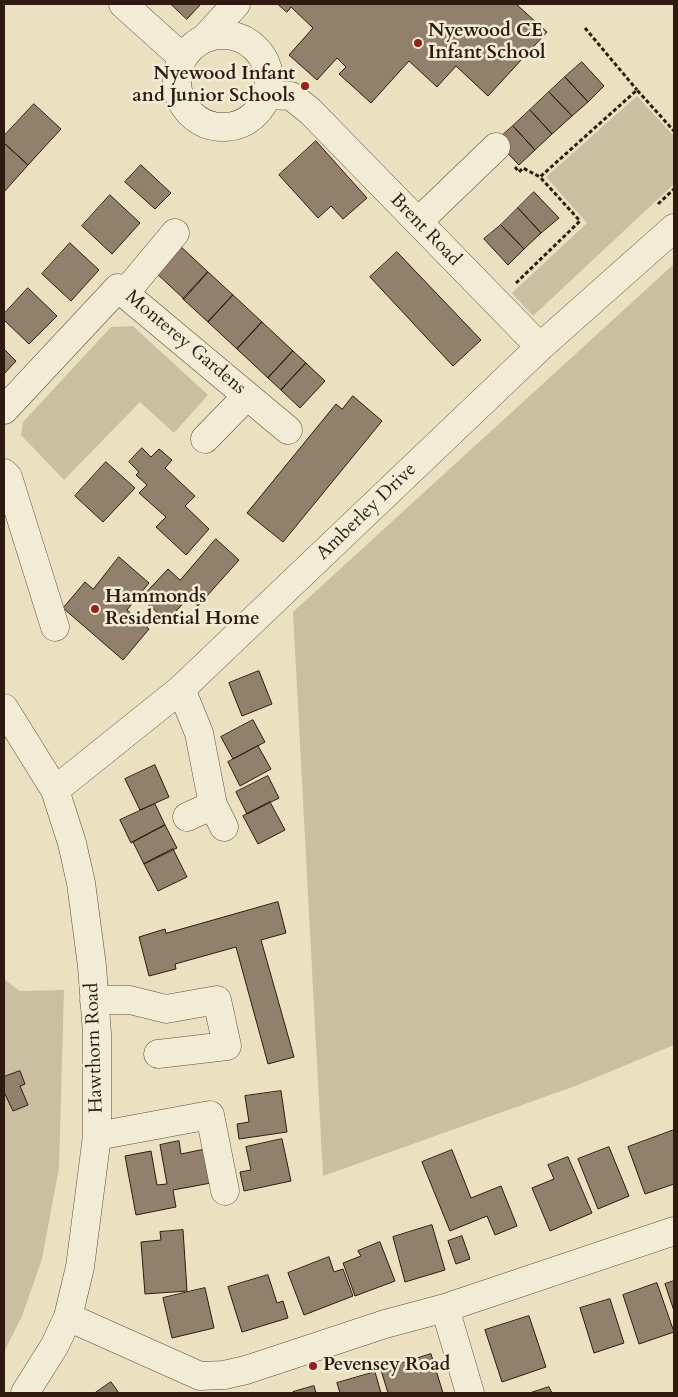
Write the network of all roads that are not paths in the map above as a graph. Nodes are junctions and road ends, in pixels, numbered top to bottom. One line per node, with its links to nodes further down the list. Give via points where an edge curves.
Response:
1 (123, 4): 4 (street)
2 (236, 4): 3 (street)
3 (205, 38): 4 (street, via 192,46); 5 (street, via 220,34 235,36 260,52 268,73)
4 (183, 58): 5 (street, via 177,80 181,102 203,123 218,128 242,123 260,109)
5 (267, 95): 7 (street, Brent Road, via 291,96 310,111)
6 (496, 147): 7 (street)
7 (418, 222): 11 (street, Brent Road)
8 (674, 228): 11 (street, Amberley Drive)
9 (176, 233): 10 (street)
10 (125, 293): 12 (street, Monterey Gardens); 13 (street, Monterey Gardens, via 118,288)
11 (540, 348): 18 (street, Amberley Drive)
12 (247, 396): 14 (street, Monterey Gardens); 15 (street)
13 (4, 410)
14 (288, 430)
15 (204, 440)
16 (4, 473): 17 (street, via 8,477)
17 (55, 627)
18 (181, 689): 20 (street, Amberley Drive); 21 (street, via 199,733 219,816)
19 (4, 708): 20 (street, Hawthorn Road)
20 (55, 790): 22 (street, Hawthorn Road, via 81,883)
21 (188, 817)
22 (94, 1000): 23 (street, via 130,1000 166,1009 217,1000 227,1046); 24 (street, Hawthorn Road)
23 (158, 1054)
24 (97, 1136): 25 (street, via 210,1116); 28 (street, Hawthorn Road, via 85,1238)
25 (225, 1191)
26 (674, 1232): 27 (street)
27 (445, 1308): 29 (street, via 385,1324); 31 (street)
28 (68, 1317): 29 (street); 30 (street, Hawthorn Road)
29 (202, 1384)
30 (25, 1393)
31 (470, 1393)

